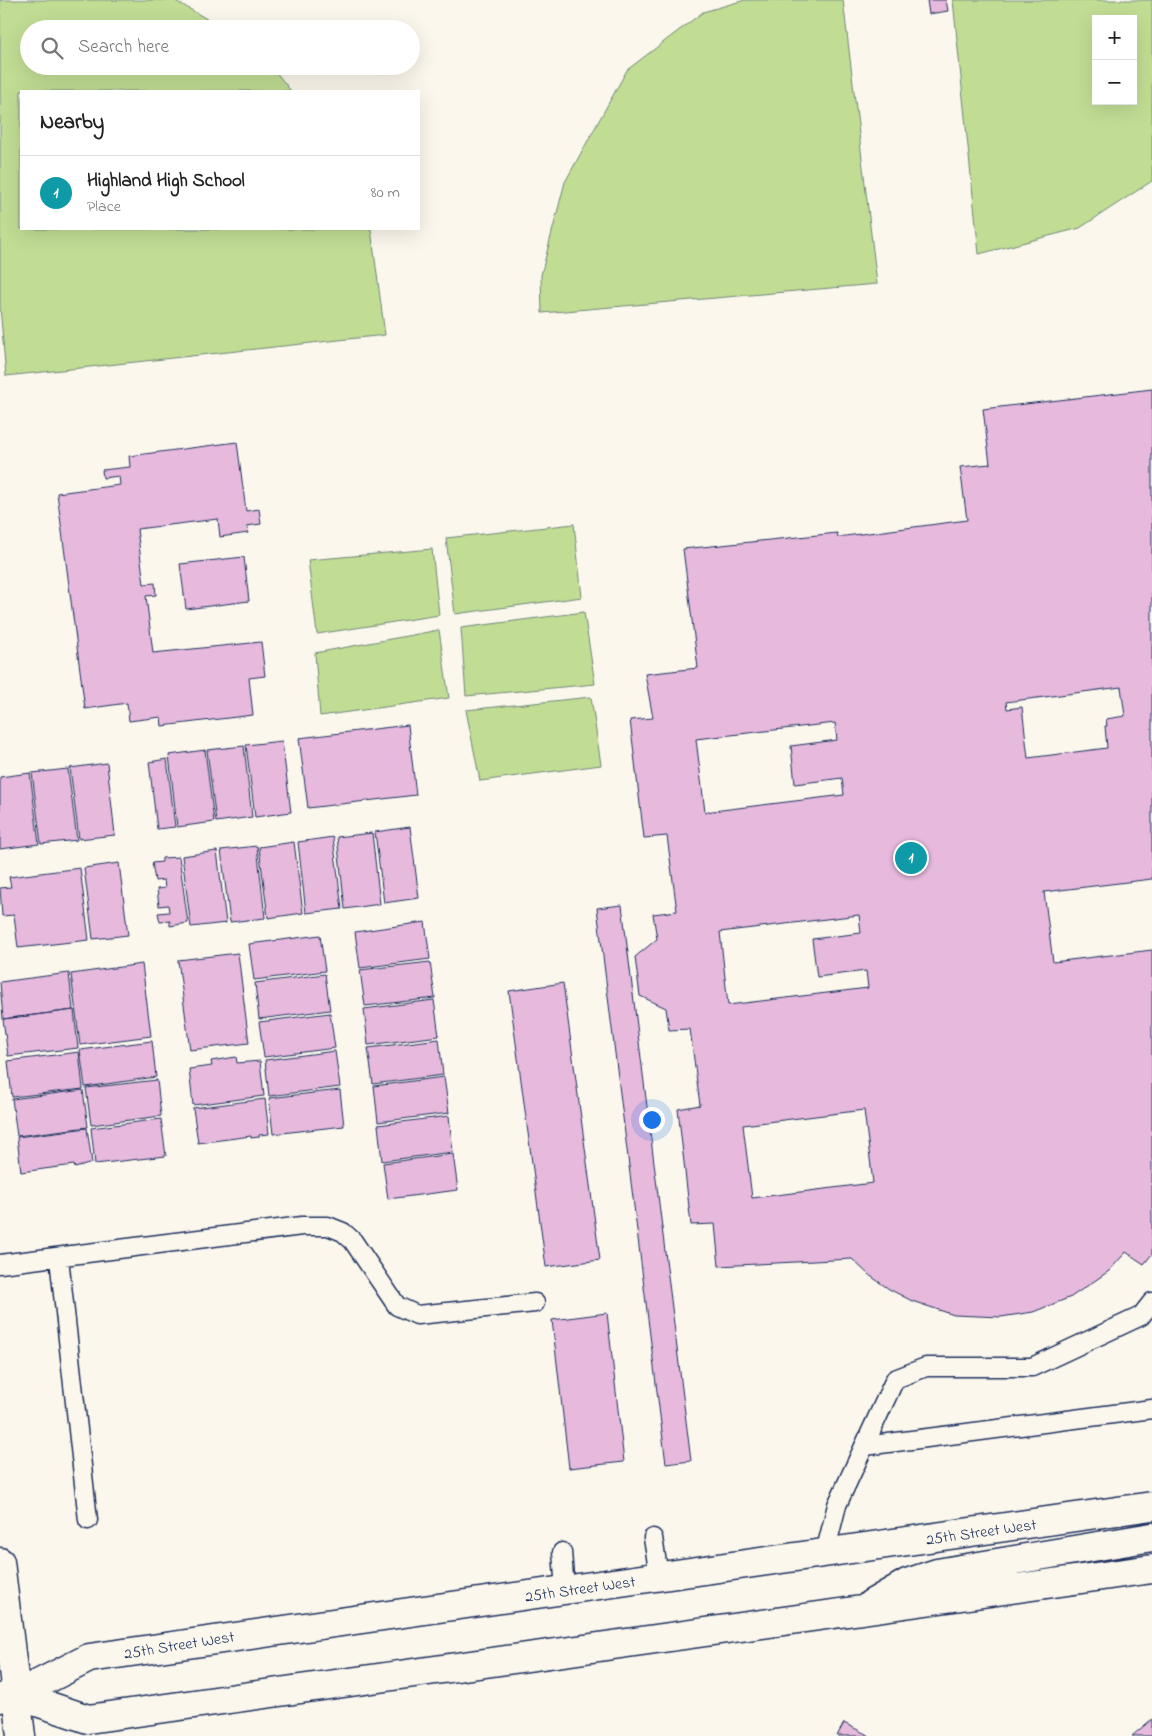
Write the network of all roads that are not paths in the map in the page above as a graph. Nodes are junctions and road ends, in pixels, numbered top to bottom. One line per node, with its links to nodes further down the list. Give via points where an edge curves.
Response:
1 (59, 1258): 2 (lane); 3 (lane, via 302,1226 328,1226 344,1232 353,1241 397,1306 417,1315); 8 (lane)
2 (0, 1264)
3 (535, 1303)
4 (1148, 1315): 6 (lane, via 1032,1366 926,1367 895,1379)
5 (1152, 1409): 6 (lane)
6 (865, 1446): 12 (lane, via 834,1512)
7 (1152, 1506): 12 (main road, 25th Street West)
8 (88, 1520)
9 (1152, 1537): 17 (main road, via 937,1573 907,1583)
10 (653, 1538): 15 (lane)
11 (562, 1552): 16 (lane)
12 (825, 1553): 15 (main road, 25th Street West)
13 (0, 1562): 18 (main road)
14 (1152, 1569): 17 (main road)
15 (659, 1576): 16 (main road, 25th Street West)
16 (566, 1590): 18 (main road, 25th Street West, via 89,1658)
17 (861, 1610): 18 (main road, via 88,1719)
18 (8, 1696): 19 (main road)
19 (21, 1736)

